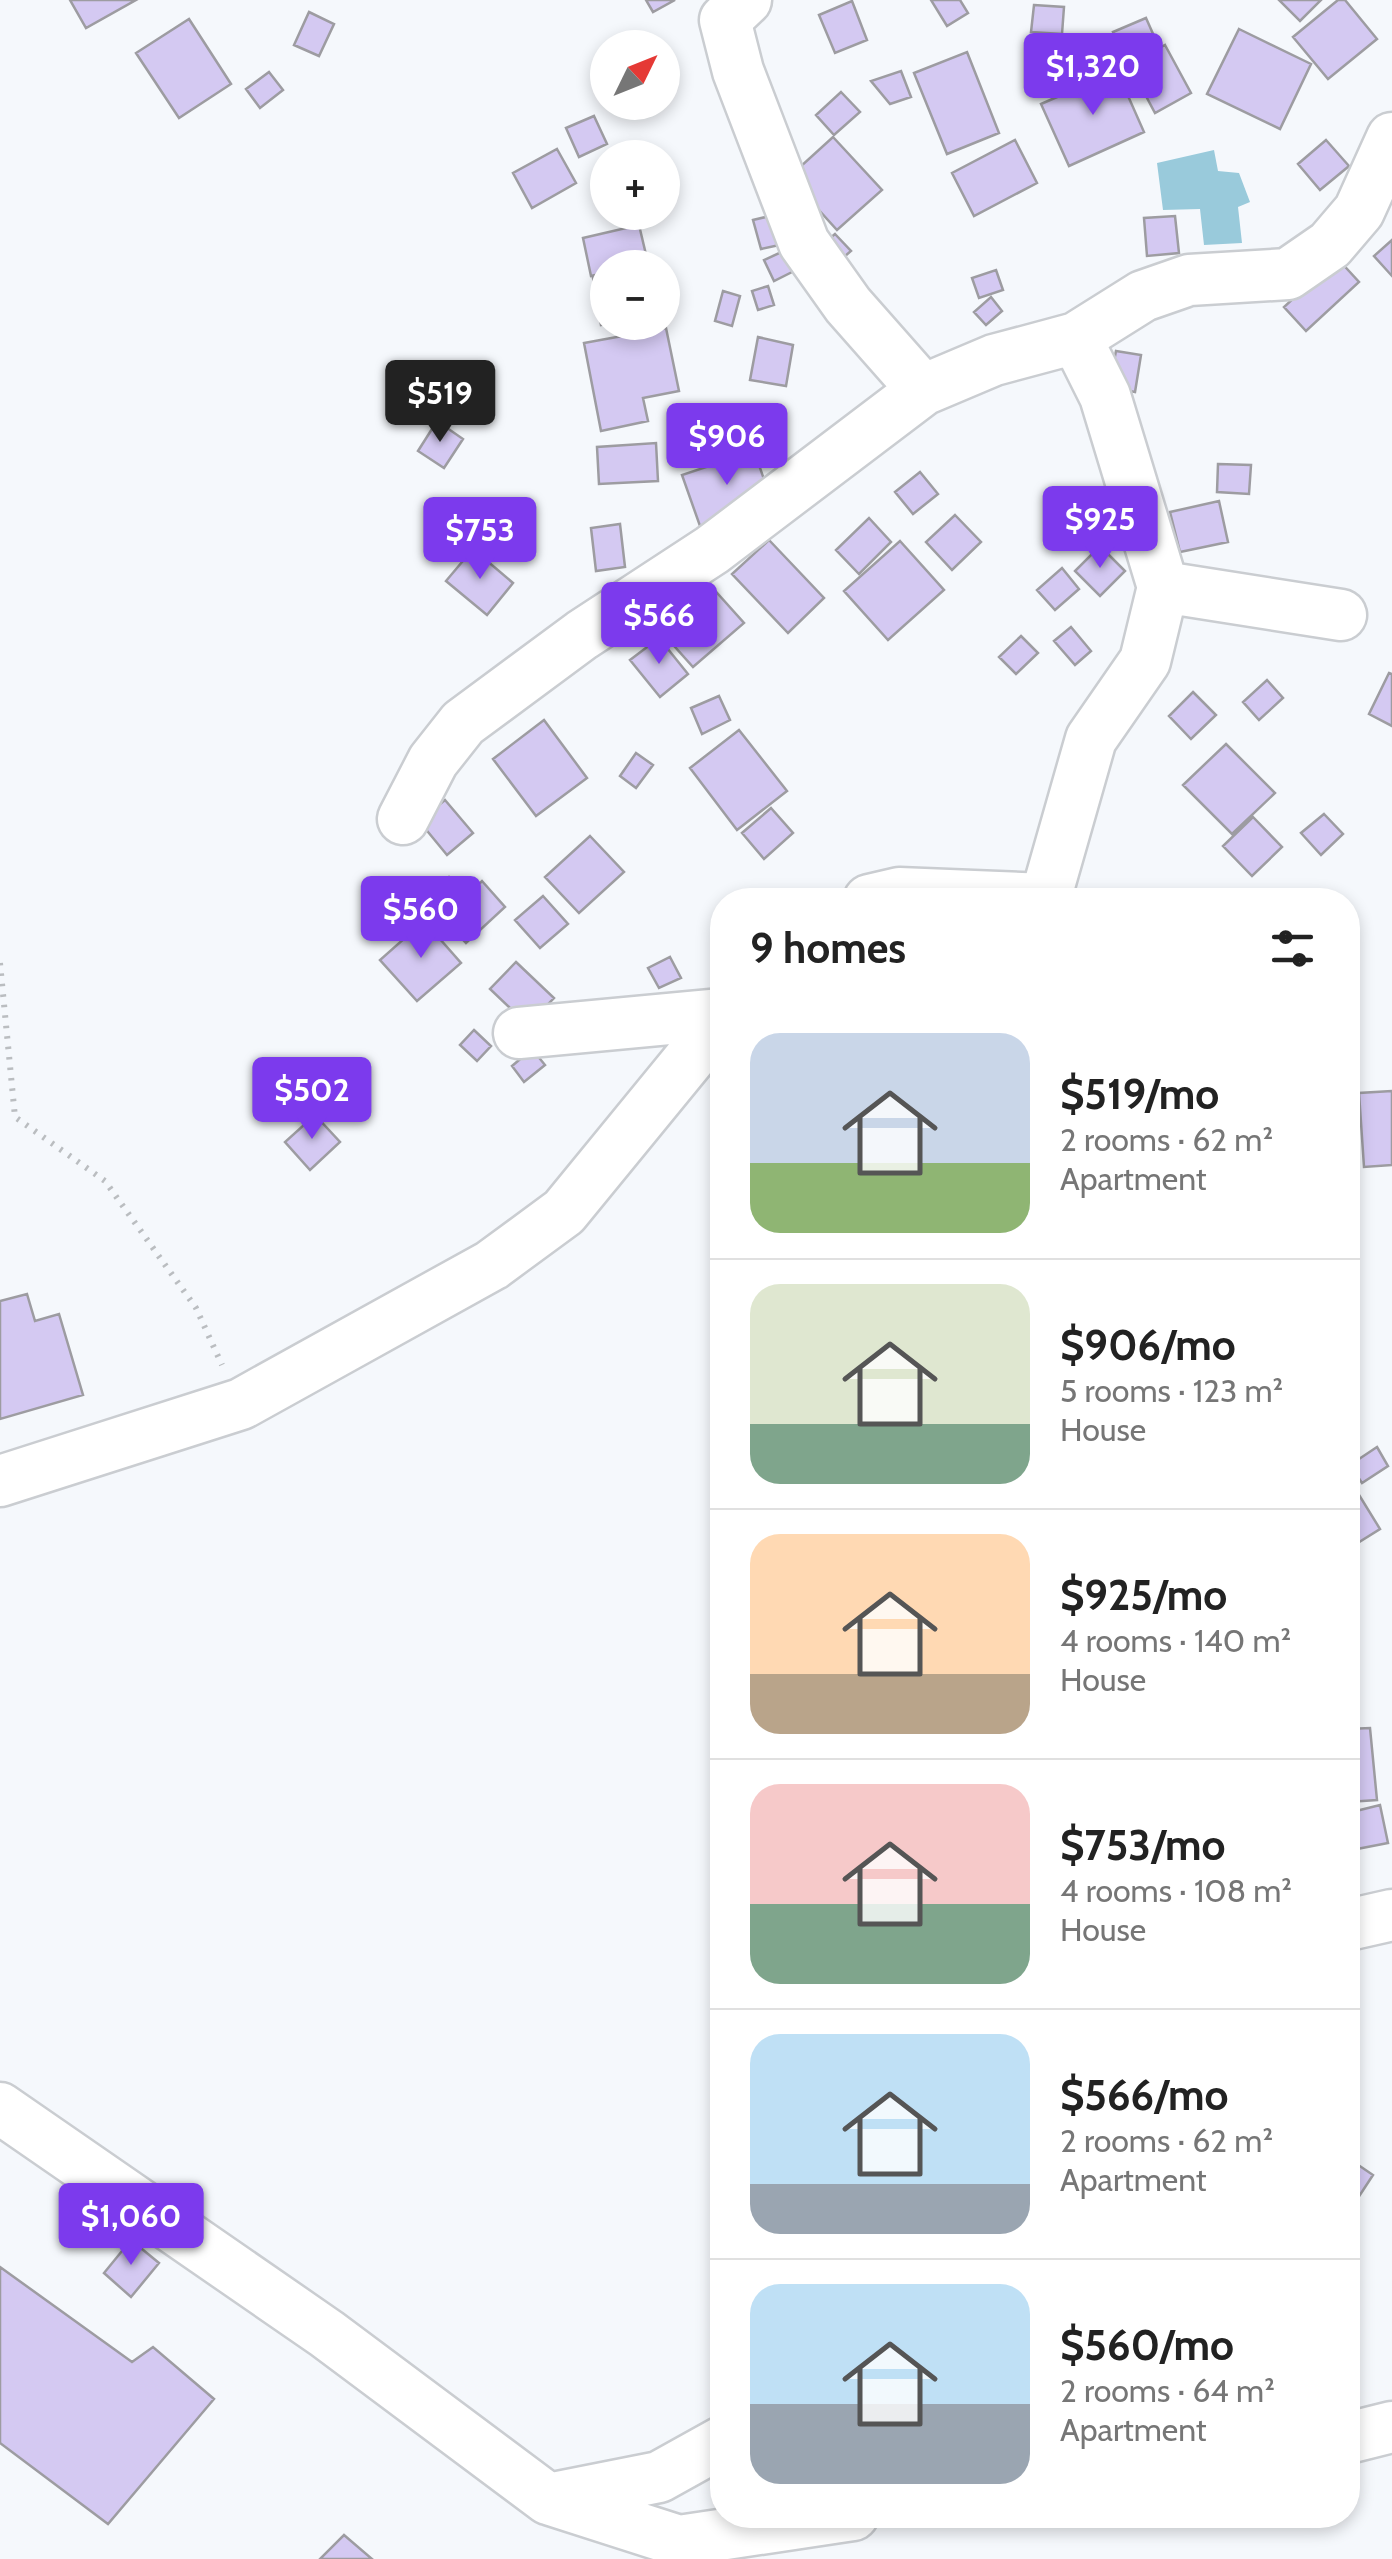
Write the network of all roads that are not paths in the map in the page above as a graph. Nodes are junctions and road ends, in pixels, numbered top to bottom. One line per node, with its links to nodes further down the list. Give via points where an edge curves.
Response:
1 (746, 0): 4 (street, via 725,20 804,242)
2 (1392, 138): 3 (street, via 1359,210 1330,245 1288,274 1188,280 1143,296)
3 (1076, 338): 4 (street, via 994,360); 5 (street, via 1105,396)
4 (923, 390): 7 (street, via 712,550 463,723 433,761)
5 (1162, 587): 6 (street); 8 (street, via 1145,661 1091,739)
6 (1341, 615)
7 (404, 819)
8 (1048, 888)
9 (710, 1018): 11 (street)
10 (710, 1032): 12 (street, via 564,1212 492,1265 241,1404)
11 (518, 1033)
12 (0, 1481)
13 (1392, 1915): 14 (street)
14 (1360, 1923)
15 (0, 2108): 19 (street, via 327,2334)
16 (1392, 2427): 17 (street)
17 (1360, 2435)
18 (710, 2449): 19 (street, via 658,2477)
19 (548, 2499): 20 (street, via 679,2541)
20 (766, 2528)

